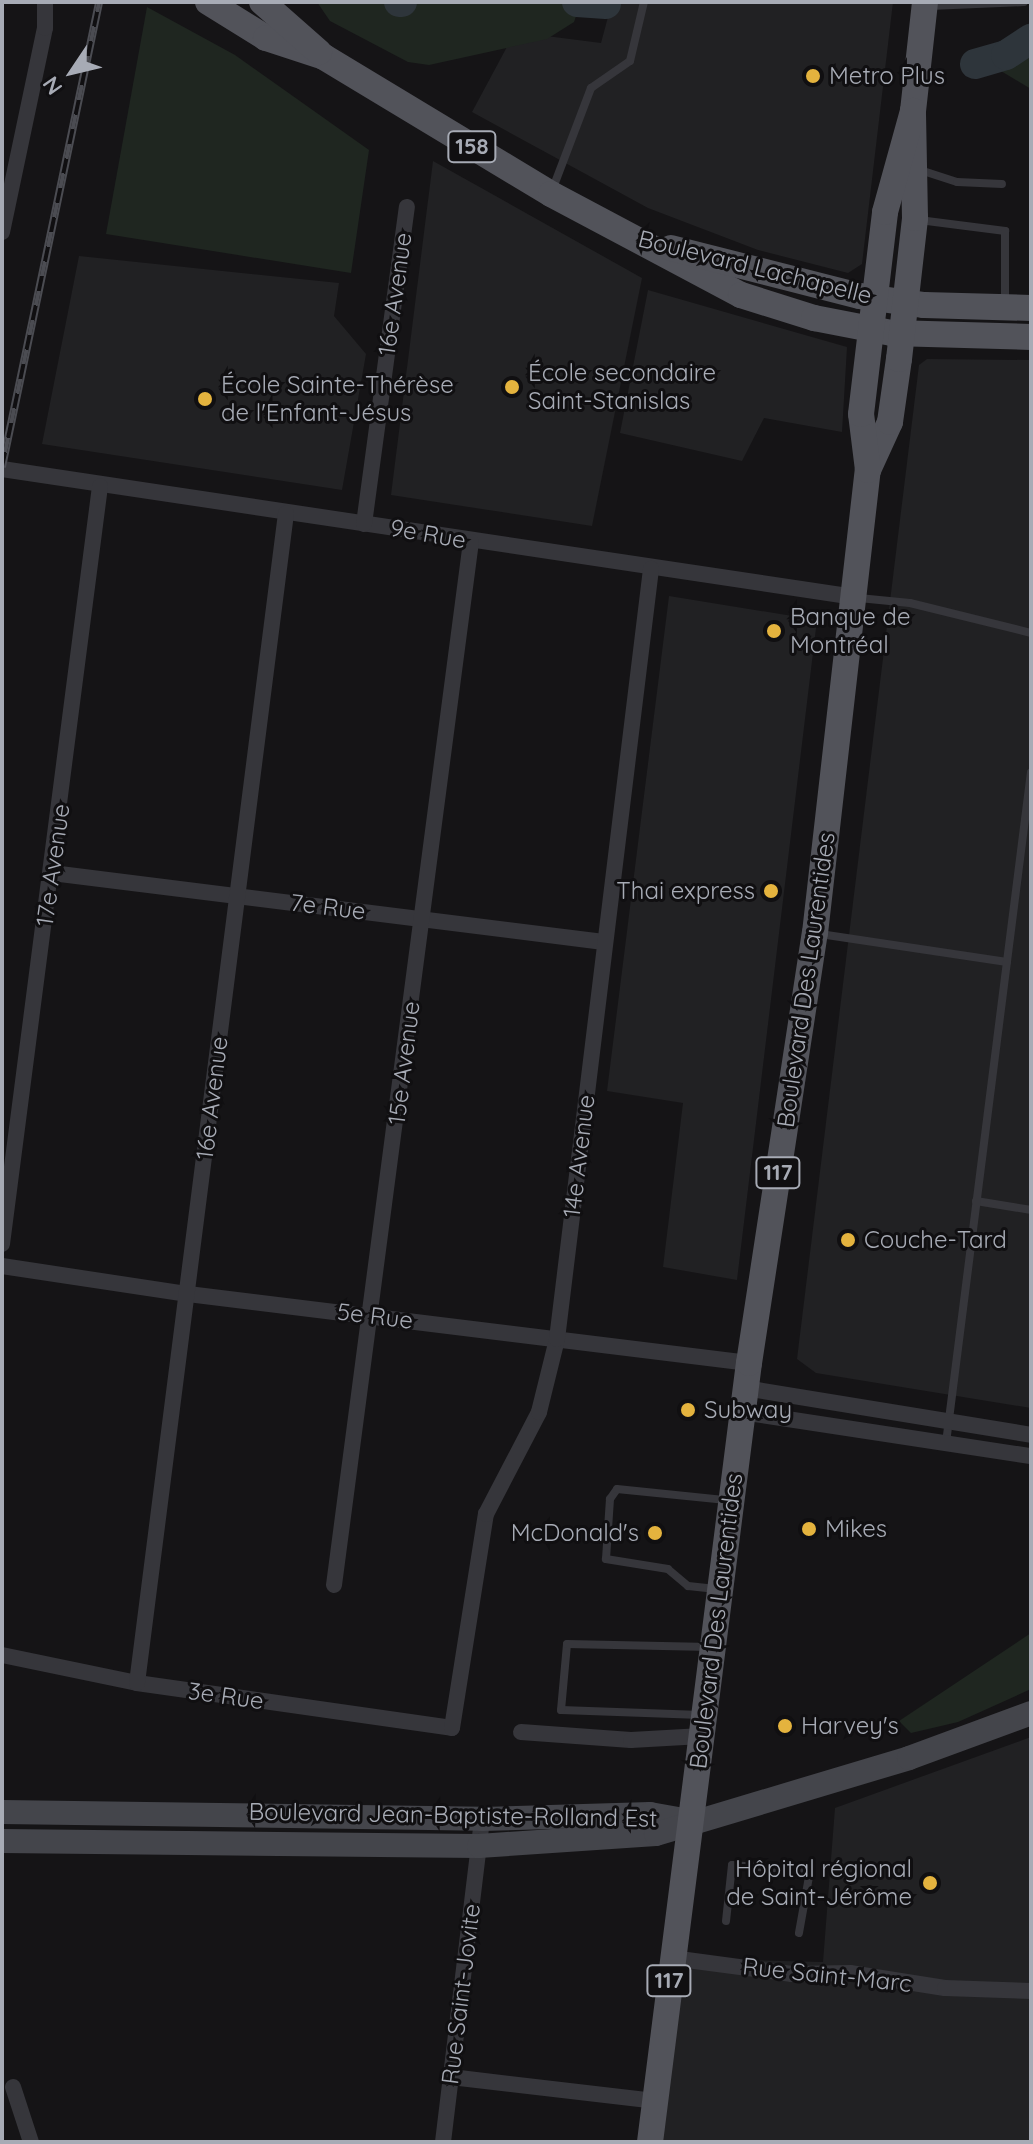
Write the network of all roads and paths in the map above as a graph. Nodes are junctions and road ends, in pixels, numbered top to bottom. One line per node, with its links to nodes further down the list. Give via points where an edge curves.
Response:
1 (45, 2): 15 (street, via 45,28)
2 (208, 2): 8 (main road, Boulevard Lachapelle / 158)
3 (644, 2): 12 (lane, via 630,61 591,88)
4 (1024, 2): 6 (lane)
5 (925, 4): 6 (lane); 10 (main road, Boulevard Des Laurentides / 117)
6 (986, 4)
7 (278, 6): 8 (lane); 9 (main road, Boulevard Lachapelle / 158)
8 (266, 38): 9 (main road, Boulevard Lachapelle / 158)
9 (324, 57): 12 (main road, Boulevard Lachapelle / 158)
10 (906, 169): 11 (lane, via 957,182); 14 (main road, Boulevard Des Laurentides / 117); 17 (main road, Boulevard Des Laurentides / 117, via 885,212)
11 (1002, 184)
12 (551, 194): 16 (main road, Boulevard Lachapelle / 158)
13 (407, 207): 27 (street, 16e Avenue)
14 (915, 218): 18 (main road, Boulevard Des Laurentides / 117); 19 (lane, via 1005,231)
15 (2, 232)
16 (622, 233): 17 (main road, Boulevard Lachapelle / 158); 20 (main road, Boulevard Lachapelle / 158, via 741,295)
17 (875, 298): 18 (main road, Boulevard Lachapelle / 158); 20 (main road, Boulevard Des Laurentides / 117)
18 (904, 303): 19 (main road, Boulevard Lachapelle / 158); 21 (main road, Boulevard Des Laurentides / 117)
19 (1018, 308)
20 (872, 329): 21 (main road, Boulevard Lachapelle / 158); 24 (main road, Boulevard Des Laurentides / 117, via 861,414)
21 (901, 334): 22 (main road, Boulevard Lachapelle / 158); 24 (main road, Boulevard Des Laurentides / 117, via 890,422)
22 (1031, 337)
23 (2, 469): 25 (street, 9e Rue)
24 (868, 470): 30 (main road, Boulevard Des Laurentides / 117)
25 (100, 486): 26 (street, 9e Rue); 33 (street, 17e Avenue)
26 (286, 513): 27 (street, 9e Rue); 34 (street, 16e Avenue)
27 (364, 524): 28 (street, 9e Rue)
28 (471, 542): 29 (street, 9e Rue); 35 (street, 15e Avenue)
29 (651, 569): 30 (street, 9e Rue); 37 (street, 14e Avenue)
30 (854, 597): 31 (lane, via 910,603); 36 (main road, Boulevard Des Laurentides / 117)
31 (1031, 633)
32 (1031, 772): 38 (lane)
33 (52, 873): 34 (street, 7e Rue); 41 (street, 17e Avenue)
34 (237, 896): 35 (street, 7e Rue); 43 (street, 16e Avenue)
35 (422, 920): 37 (street, 7e Rue); 44 (street, 15e Avenue)
36 (815, 933): 38 (lane); 46 (main road, Boulevard Des Laurentides / 117)
37 (604, 942): 45 (street, 14e Avenue)
38 (1007, 962): 39 (lane)
39 (976, 1201): 40 (lane); 47 (lane)
40 (1031, 1210)
41 (2, 1244)
42 (2, 1266): 43 (street, 5e Rue)
43 (188, 1294): 44 (street, 5e Rue); 56 (street, 16e Avenue)
44 (373, 1315): 45 (street, 5e Rue); 52 (street, 15e Avenue)
45 (557, 1339): 46 (street, 5e Rue); 59 (street, 14e Avenue, via 539,1412 486,1514)
46 (745, 1388): 47 (street, 5e Rue); 49 (street, 5e Rue); 51 (main road, Boulevard Des Laurentides / 117)
47 (948, 1423): 48 (street, 5e Rue); 49 (lane)
48 (1031, 1435)
49 (945, 1443): 50 (street, 5e Rue)
50 (1031, 1456)
51 (731, 1501): 53 (main road, Boulevard Des Laurentides / 117); 53 (lane, via 617,1489 610,1499 606,1559 668,1569 688,1586)
52 (334, 1585)
53 (719, 1589): 54 (main road, Boulevard Des Laurentides / 117)
54 (712, 1647): 58 (main road, Boulevard Des Laurentides / 117); 58 (lane, via 567,1644 561,1710)
55 (2, 1655): 56 (street, 3e Rue)
56 (137, 1683): 59 (street, 3e Rue)
57 (1031, 1713): 65 (street, via 753,1808)
58 (704, 1726): 60 (street, via 631,1740); 65 (main road, Boulevard Des Laurentides / 117)
59 (452, 1728)
60 (521, 1732)
61 (101, 1811): 62 (street, Boulevard Jean-Baptiste-Rolland Est); 63 (street, Boulevard Jean-Baptiste-Rolland Est); 66 (street)
62 (2, 1812)
63 (195, 1812): 64 (street, Boulevard Jean-Baptiste-Rolland Est); 68 (street)
64 (482, 1819): 65 (street, Boulevard Jean-Baptiste-Rolland Est, via 650,1814); 69 (street, Rue Saint-Jovite)
65 (692, 1821): 69 (street, Boulevard Jean-Baptiste-Rolland Est, via 656,1834); 72 (main road, 117)
66 (101, 1839): 67 (street, Boulevard Jean-Baptiste-Rolland Est); 68 (street, Boulevard Jean-Baptiste-Rolland Est)
67 (2, 1841)
68 (193, 1841): 69 (street, Boulevard Jean-Baptiste-Rolland Est)
69 (479, 1846): 74 (street, Rue Saint-Jovite)
70 (726, 1921): 71 (lane, via 732,1865 810,1871)
71 (799, 1933)
72 (672, 1958): 73 (street, Rue Saint-Marc, via 792,1974 850,1973 945,1988); 76 (main road, 117)
73 (1031, 1991)
74 (451, 2077): 76 (street); 78 (street, Rue Saint-Jovite)
75 (13, 2087): 77 (street)
76 (655, 2101): 79 (main road, 117)
77 (31, 2142)
78 (443, 2142)
79 (650, 2142)

